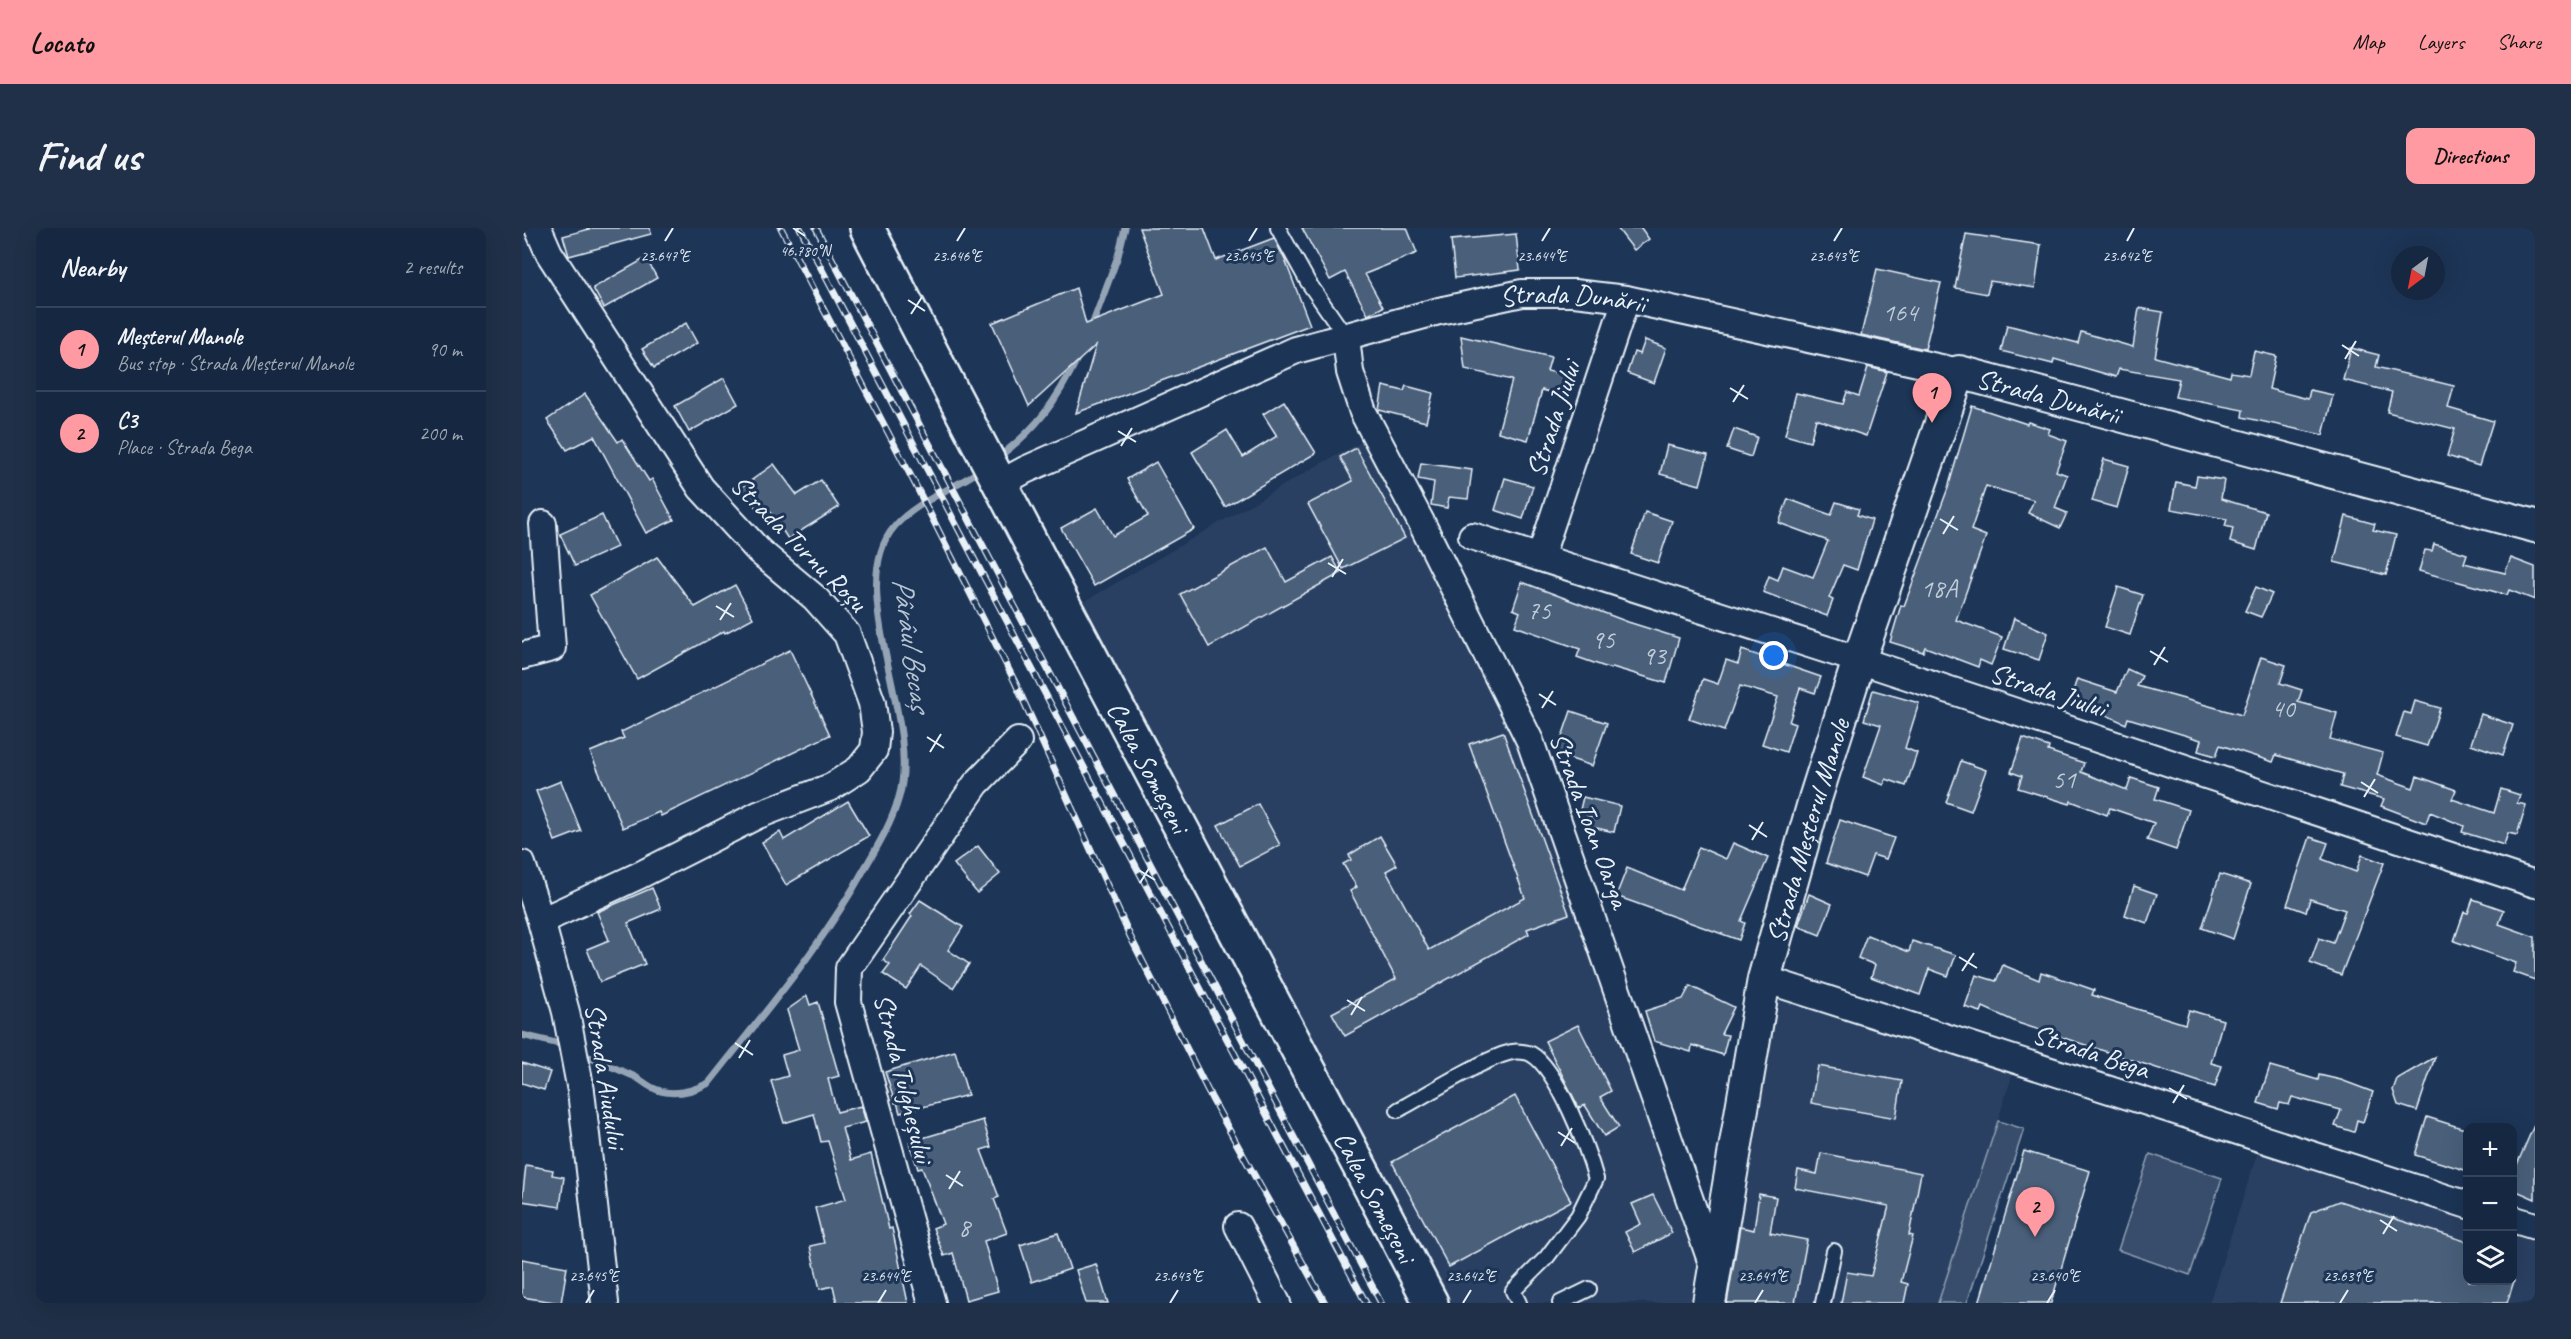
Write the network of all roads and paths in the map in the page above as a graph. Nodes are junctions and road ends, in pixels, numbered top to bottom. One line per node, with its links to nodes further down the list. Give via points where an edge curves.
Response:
1 (538, 228): 17 (street, Strada Turnu Roșu, via 549,254 701,488 759,551 815,598 847,634 872,702 876,732 874,750 859,769 831,788 758,815)
2 (867, 228): 7 (main road, Calea Someșeni)
3 (1278, 228): 5 (lane, via 1308,282)
4 (1626, 299): 5 (street, Strada Dunării, via 1522,293); 6 (street, Strada Dunării); 11 (street, Strada Jiului)
5 (1346, 337): 7 (street, Strada Dunării, via 1296,350); 25 (street, Strada Ioan Oarga, via 1350,372 1363,412 1530,741)
6 (1959, 372): 9 (street, Strada Dunării); 13 (street, Strada Meșterul Manole)
7 (998, 482): 30 (main road, Calea Someșeni)
8 (543, 524): 12 (street, via 552,648)
9 (2535, 526)
10 (1472, 536): 11 (street, Strada Jiului)
11 (1540, 558): 13 (street, Strada Jiului)
12 (522, 656)
13 (1859, 660): 16 (street, Strada Jiului); 18 (street, Strada Meșterul Manole)
14 (1018, 741): 28 (street, Strada Tulgheșului, via 976,784 849,968 848,1002)
15 (522, 864): 17 (street, Strada Aiudului)
16 (2535, 884)
17 (541, 921): 27 (street, Strada Aiudului, via 566,1012 581,1091)
18 (1764, 979): 20 (street, Strada Bega); 25 (street, Strada Meșterul Manole)
19 (1398, 1110): 31 (lane, via 1512,1052 1530,1053 1545,1067 1572,1114 1596,1179 1572,1224 1548,1257 1513,1291)
20 (2463, 1203)
21 (2517, 1221): 23 (street)
22 (1238, 1226): 29 (street)
23 (2535, 1226)
24 (1834, 1251): 34 (lane)
25 (1716, 1272): 33 (street, Strada Meșterul Manole)
26 (1589, 1289): 32 (lane)
27 (605, 1303)
28 (932, 1303)
29 (1277, 1303)
30 (1431, 1303)
31 (1519, 1303)
32 (1560, 1303)
33 (1709, 1303)
34 (1823, 1303)

